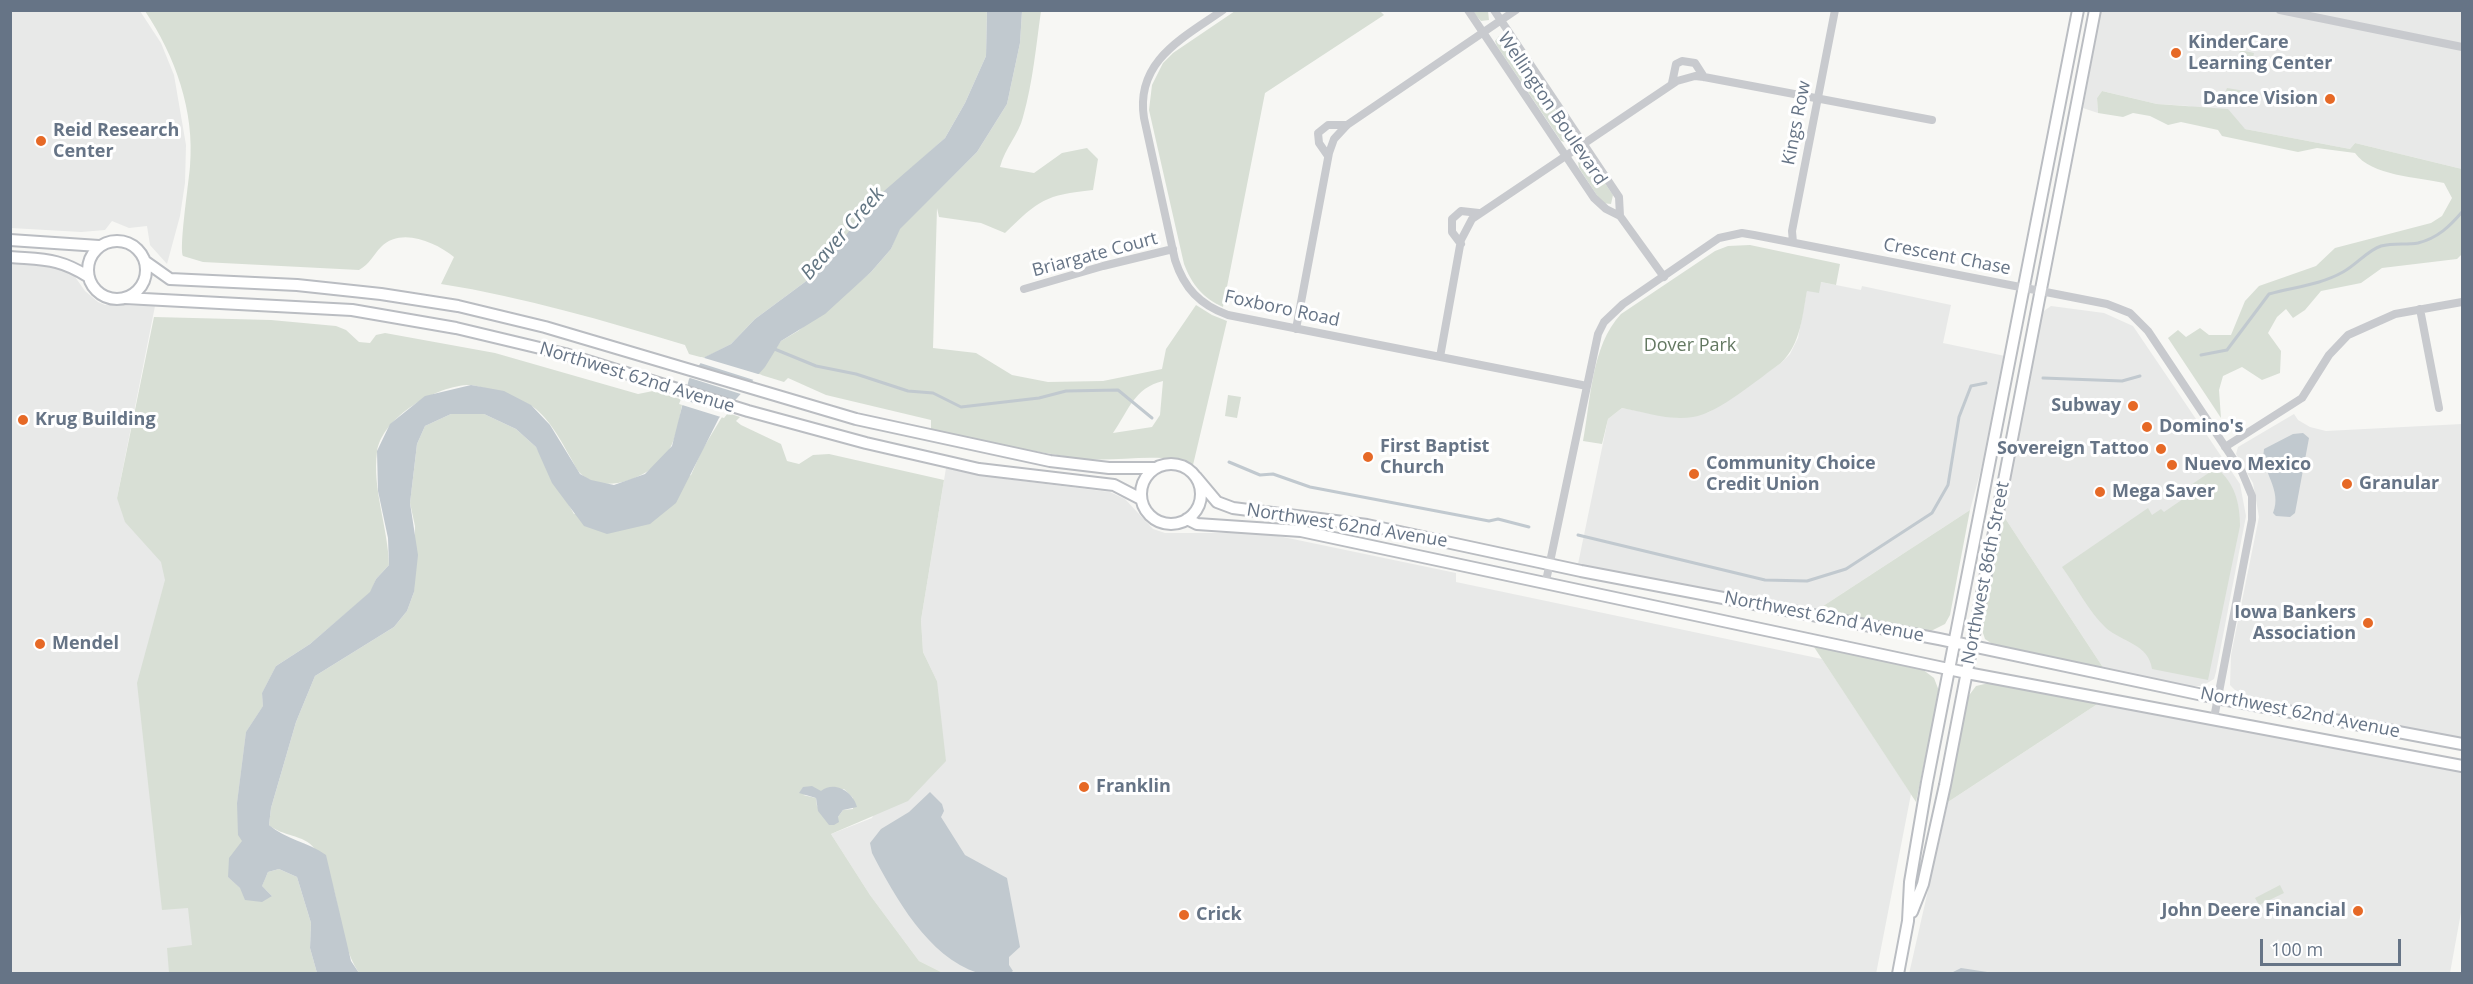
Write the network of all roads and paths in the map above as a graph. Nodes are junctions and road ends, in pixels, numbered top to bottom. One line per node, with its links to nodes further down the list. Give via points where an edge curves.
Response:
1 (1223, 10): 26 (street, Foxboro Road, via 1164,52 1152,67 1142,97)
2 (1468, 10): 10 (street, Wellington Boulevard)
3 (1494, 10): 9 (street, Wellington Boulevard)
4 (1516, 10): 9 (street)
5 (1835, 10): 14 (street, Kings Row)
6 (2078, 10): 31 (street, Northwest 86th Street)
7 (2096, 10): 33 (street, Northwest 86th Street)
8 (2280, 10): 11 (street)
9 (1501, 21): 10 (street); 17 (street, Wellington Boulevard)
10 (1483, 33): 16 (street); 18 (street, Wellington Boulevard)
11 (2463, 47)
12 (1704, 77): 13 (street); 13 (street, via 1695,63 1682,61 1676,64); 14 (street)
13 (1672, 83): 17 (street)
14 (1817, 99): 15 (street); 23 (street, Kings Row)
15 (1932, 120)
16 (1347, 125): 19 (street, via 1334,140); 19 (street, via 1328,124 1318,133 1319,143)
17 (1584, 143): 18 (street); 21 (street, Wellington Boulevard, via 1619,197)
18 (1566, 155): 20 (street); 21 (street, Wellington Boulevard, via 1601,205)
19 (1328, 156): 37 (street)
20 (1479, 213): 24 (street, via 1466,227); 24 (street, via 1455,214 1450,227)
21 (1620, 216): 30 (street, Wellington Boulevard)
22 (10, 240): 25 (street)
23 (1792, 242): 30 (street, Crescent Chase, via 1742,233 1719,237); 31 (street, Crescent Chase)
24 (1461, 244): 38 (street)
25 (99, 246): 28 (street, via 121,240 141,251); 29 (street, via 88,266)
26 (1173, 249): 32 (street, Briargate Court); 37 (street, Foxboro Road, via 1186,285 1204,303 1228,315)
27 (10, 257): 29 (street, via 66,263)
28 (146, 262): 34 (street, via 143,284); 42 (street, Northwest 62nd Avenue, via 170,279 297,285 458,306 545,327 856,419 1050,461 1109,468)
29 (89, 277): 34 (street, via 103,295)
30 (1664, 277): 39 (street, Crescent Chase, via 1604,322 1594,347)
31 (2025, 287): 33 (street, Crescent Chase); 48 (street, Northwest 86th Street)
32 (1024, 290)
33 (2042, 290): 41 (street, Crescent Chase, via 2120,307 2140,322); 49 (street, Northwest 86th Street)
34 (125, 298): 44 (street, Northwest 62nd Avenue, via 363,312 500,338 866,443 979,469 1114,485)
35 (2463, 302): 36 (street)
36 (2420, 309): 40 (street); 41 (street, via 2395,314 2348,335 2329,355 2302,398)
37 (1296, 329): 38 (street, Foxboro Road)
38 (1440, 357): 39 (street, Foxboro Road)
39 (1587, 386): 46 (street, Crescent Chase)
40 (2439, 408)
41 (2225, 447): 52 (street, Crescent Chase, via 2249,485 2253,509)
42 (1154, 468): 43 (street, via 1176,464 1188,468); 44 (street, via 1145,477)
43 (1196, 477): 45 (street, via 1200,500); 46 (street, Northwest 62nd Avenue, via 1216,502 1233,508 1367,525)
44 (1141, 500): 45 (street, via 1145,510 1164,524)
45 (1187, 519): 47 (street, Northwest 62nd Avenue, via 1197,524 1301,531)
46 (1550, 565): 47 (street, Crescent Chase); 48 (street, Northwest 62nd Avenue)
47 (1546, 581): 50 (street, Northwest 62nd Avenue)
48 (1955, 642): 49 (street, Northwest 62nd Avenue); 50 (street, Northwest 86th Street)
49 (1972, 645): 51 (street, Northwest 86th Street); 52 (street, Northwest 62nd Avenue)
50 (1949, 670): 51 (street, Northwest 62nd Avenue); 56 (street, Northwest 86th Street, via 1910,882)
51 (1967, 673): 53 (street, Northwest 62nd Avenue); 56 (street, Northwest 86th Street, via 1923,884)
52 (2217, 698): 53 (street, Crescent Chase); 54 (street, Northwest 62nd Avenue)
53 (2214, 718): 55 (street, Northwest 62nd Avenue)
54 (2463, 744)
55 (2463, 766)
56 (1908, 921): 57 (street, Northwest 86th Street)
57 (1898, 974)

